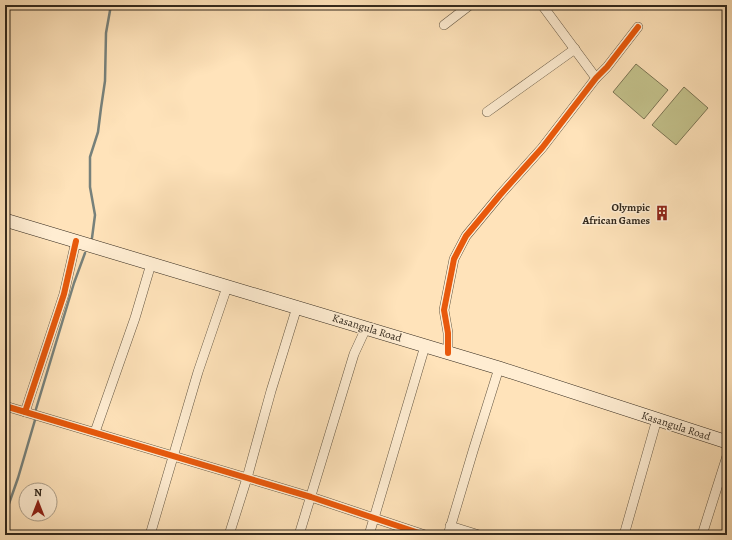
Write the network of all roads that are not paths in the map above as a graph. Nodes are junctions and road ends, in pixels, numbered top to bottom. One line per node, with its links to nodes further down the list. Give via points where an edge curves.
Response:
1 (470, 5): 3 (street)
2 (542, 5): 5 (street)
3 (444, 25)
4 (638, 27): 6 (street)
5 (575, 49): 6 (street); 7 (street)
6 (596, 78): 15 (street, via 542,148 466,236 454,259 444,310)
7 (487, 112)
8 (5, 220): 9 (main road, Kasangula Road)
9 (76, 241): 10 (main road, Kasangula Road); 18 (street, via 64,294)
10 (151, 264): 11 (main road, Kasangula Road); 20 (street, via 112,389)
11 (227, 286): 12 (main road, Kasangula Road); 22 (street, via 198,372)
12 (297, 307): 13 (main road, Kasangula Road); 24 (street)
13 (366, 328): 14 (main road, Kasangula Road); 25 (street, via 350,367)
14 (425, 346): 15 (main road, Kasangula Road); 26 (street)
15 (448, 353): 16 (main road, Kasangula Road)
16 (500, 368): 19 (main road, Kasangula Road); 27 (street)
17 (5, 406): 18 (street)
18 (25, 412): 20 (street)
19 (657, 419): 21 (main road, Kasangula Road); 34 (street)
20 (95, 432): 22 (street)
21 (727, 442)
22 (174, 456): 24 (street); 28 (street)
23 (727, 456): 35 (street)
24 (247, 478): 25 (street); 29 (street)
25 (311, 497): 26 (street); 30 (street)
26 (374, 518): 31 (street); 32 (street)
27 (449, 531): 33 (street)
28 (150, 535)
29 (229, 535)
30 (299, 535)
31 (369, 535)
32 (425, 535)
33 (479, 535)
34 (624, 535)
35 (702, 535)

